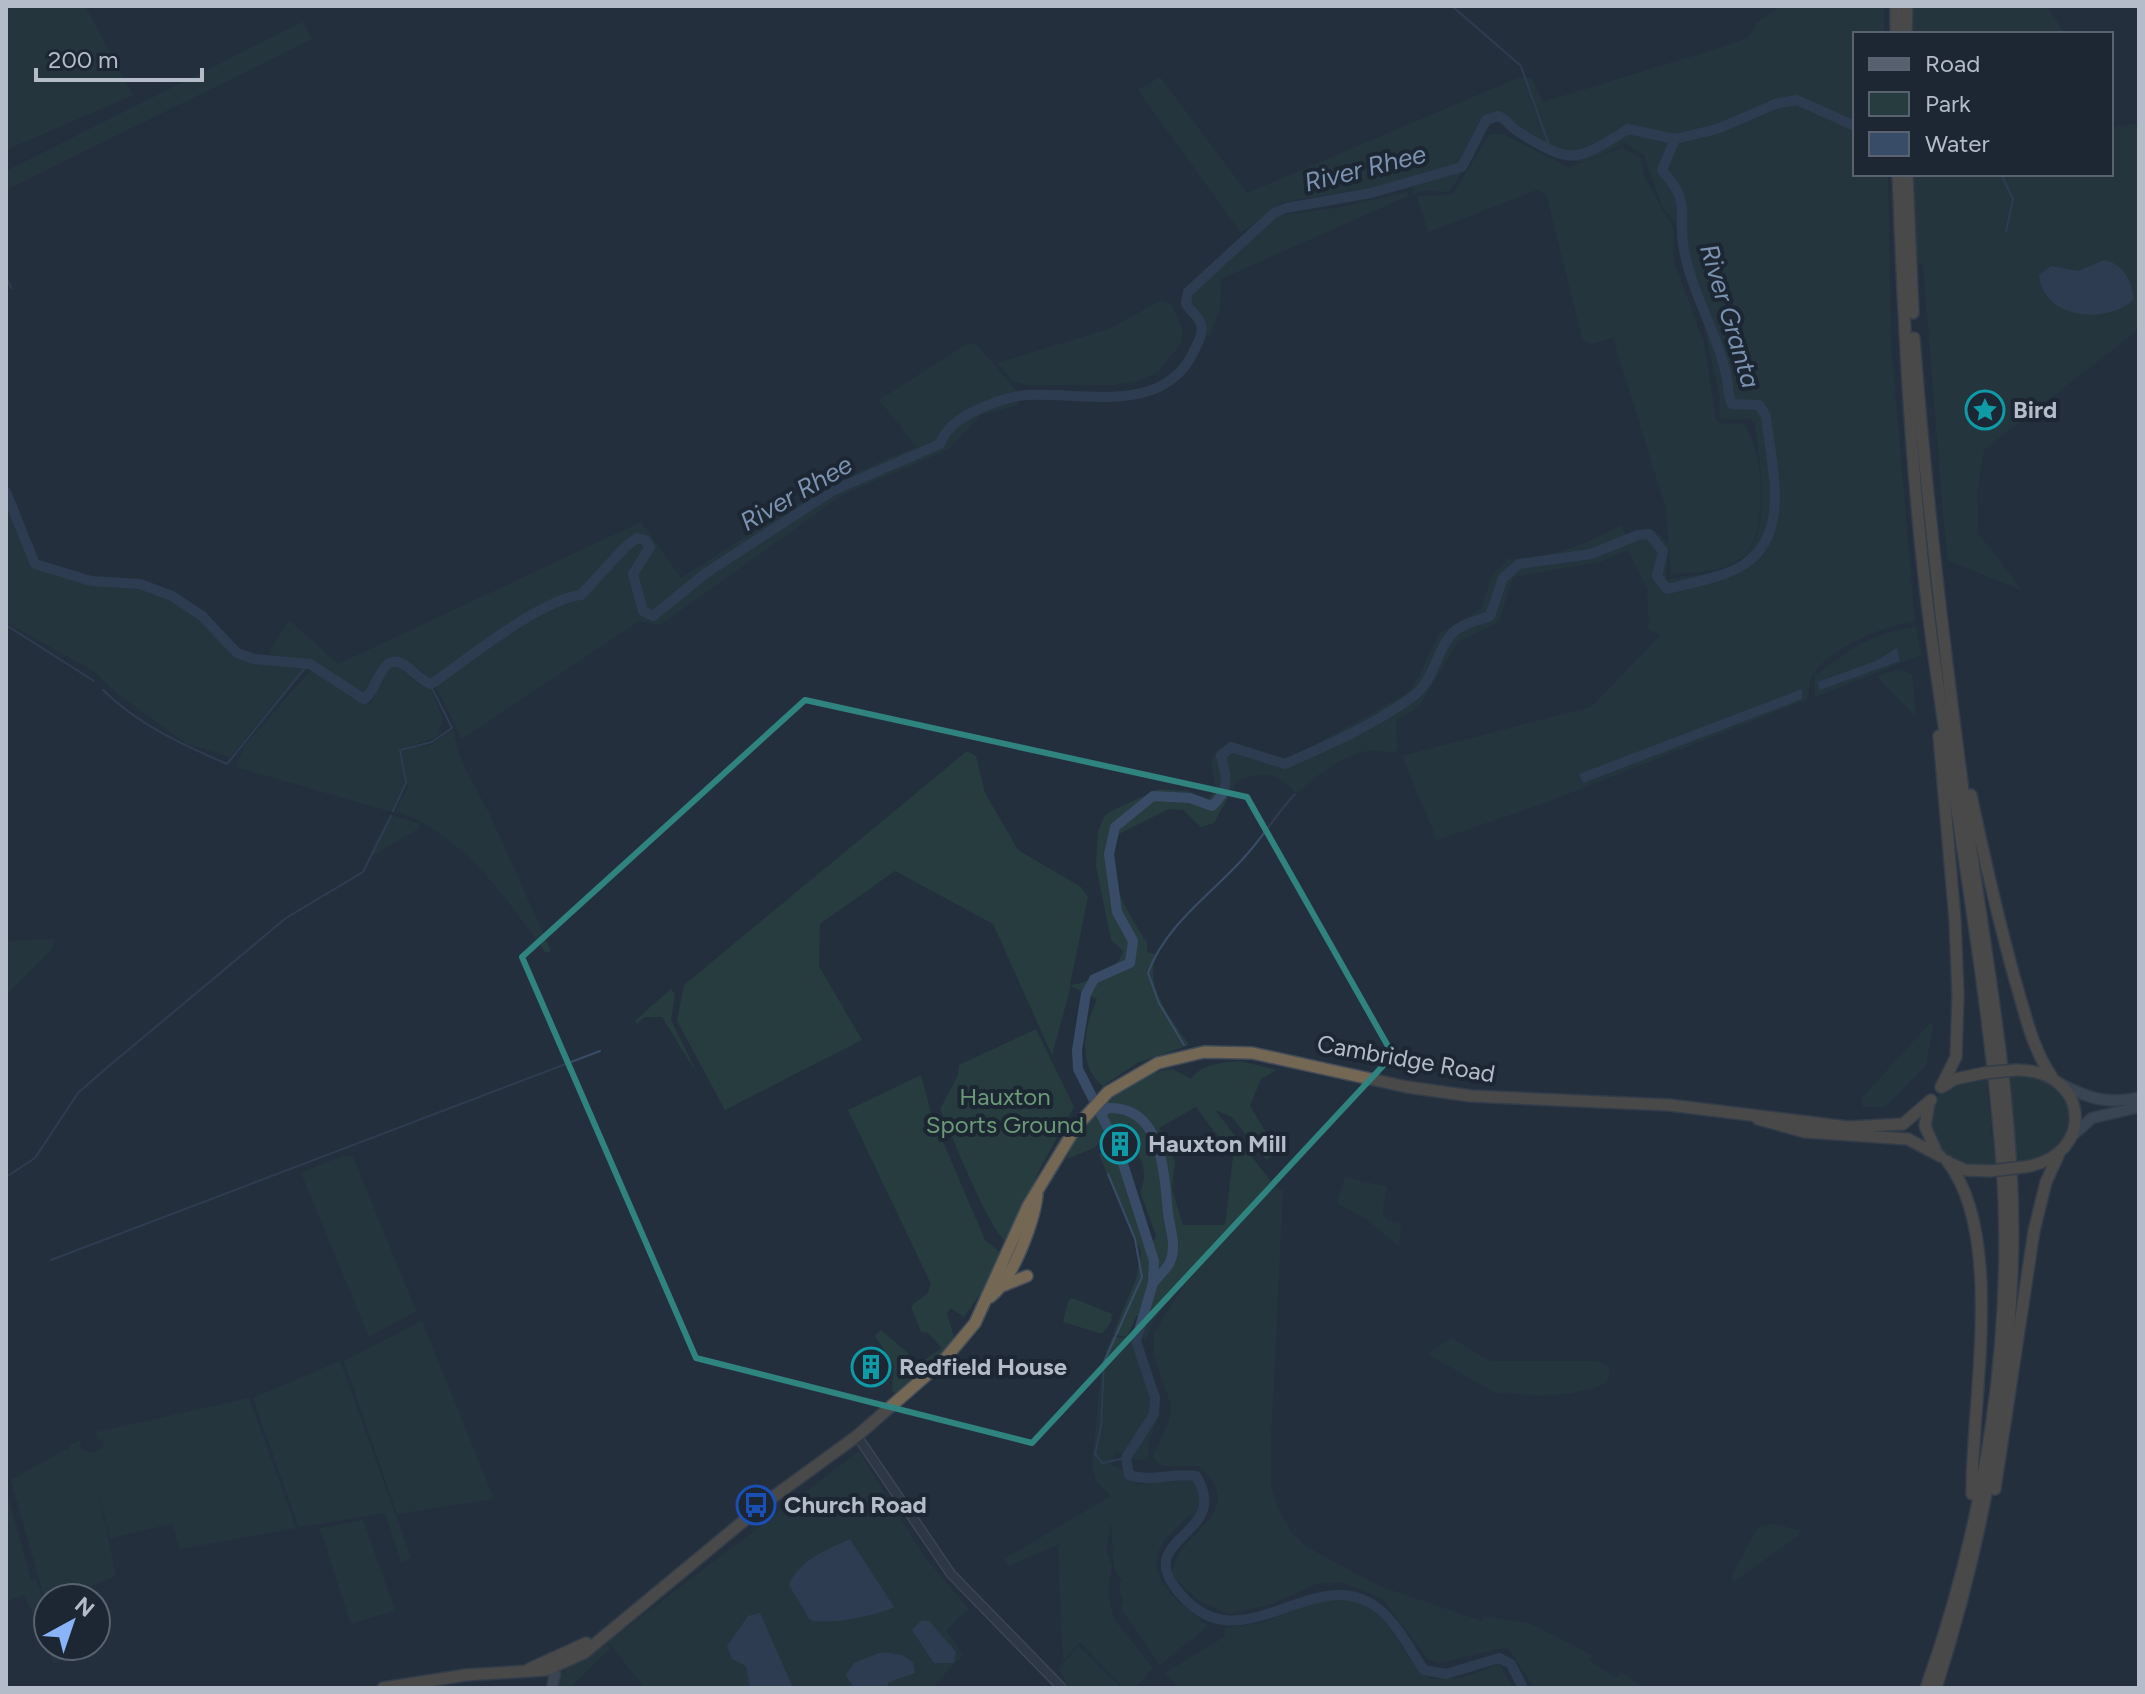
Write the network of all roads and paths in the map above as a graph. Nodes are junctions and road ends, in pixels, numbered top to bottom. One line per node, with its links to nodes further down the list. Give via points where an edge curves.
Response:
1 (1896, 6): 3 (highway)
2 (1907, 6): 4 (highway)
3 (1896, 32)
4 (1906, 32)
5 (1898, 176): 7 (highway, via 1912,437)
6 (1907, 176): 8 (highway, via 1930,538)
7 (1940, 698): 10 (highway, via 1937,722 1958,995 1956,1057); 23 (highway, via 2002,1180 2000,1336)
8 (1956, 740): 9 (highway, via 2022,1004 2038,1054); 24 (highway, via 1997,1033 2012,1190 2008,1343)
9 (2056, 1080): 10 (highway, bridge, via 2016,1070 1955,1079); 11 (main road, via 2102,1102); 15 (highway, via 2074,1107)
10 (1941, 1087): 12 (highway)
11 (2139, 1098)
12 (1931, 1100): 14 (highway, Cambridge Road, via 1909,1121 1888,1127); 17 (highway, via 1925,1126)
13 (2139, 1107): 15 (main road, via 2092,1118)
14 (1754, 1117): 17 (highway, Cambridge Road, via 1805,1132 1908,1139); 18 (highway, Cambridge Road, via 1669,1105 1471,1096 1272,1056 1204,1052 1158,1063 1108,1092 1067,1140)
15 (2073, 1135): 16 (highway)
16 (2058, 1156): 17 (highway, bridge, via 1990,1171 1965,1170); 24 (highway, via 2034,1231 2003,1448)
17 (1944, 1159): 23 (highway, via 1966,1200 1977,1258 1980,1347)
18 (1037, 1194): 20 (highway, via 1028,1229); 21 (highway)
19 (1027, 1276): 20 (highway)
20 (1001, 1286): 21 (highway)
21 (989, 1297): 22 (highway, via 953,1351)
22 (857, 1436): 25 (highway, via 769,1500 604,1636); 28 (street, via 951,1574)
23 (1973, 1520): 29 (highway)
24 (1976, 1548): 30 (highway)
25 (549, 1666): 26 (highway); 27 (main road)
26 (383, 1688)
27 (552, 1688)
28 (1062, 1688)
29 (1926, 1688)
30 (1936, 1688)

